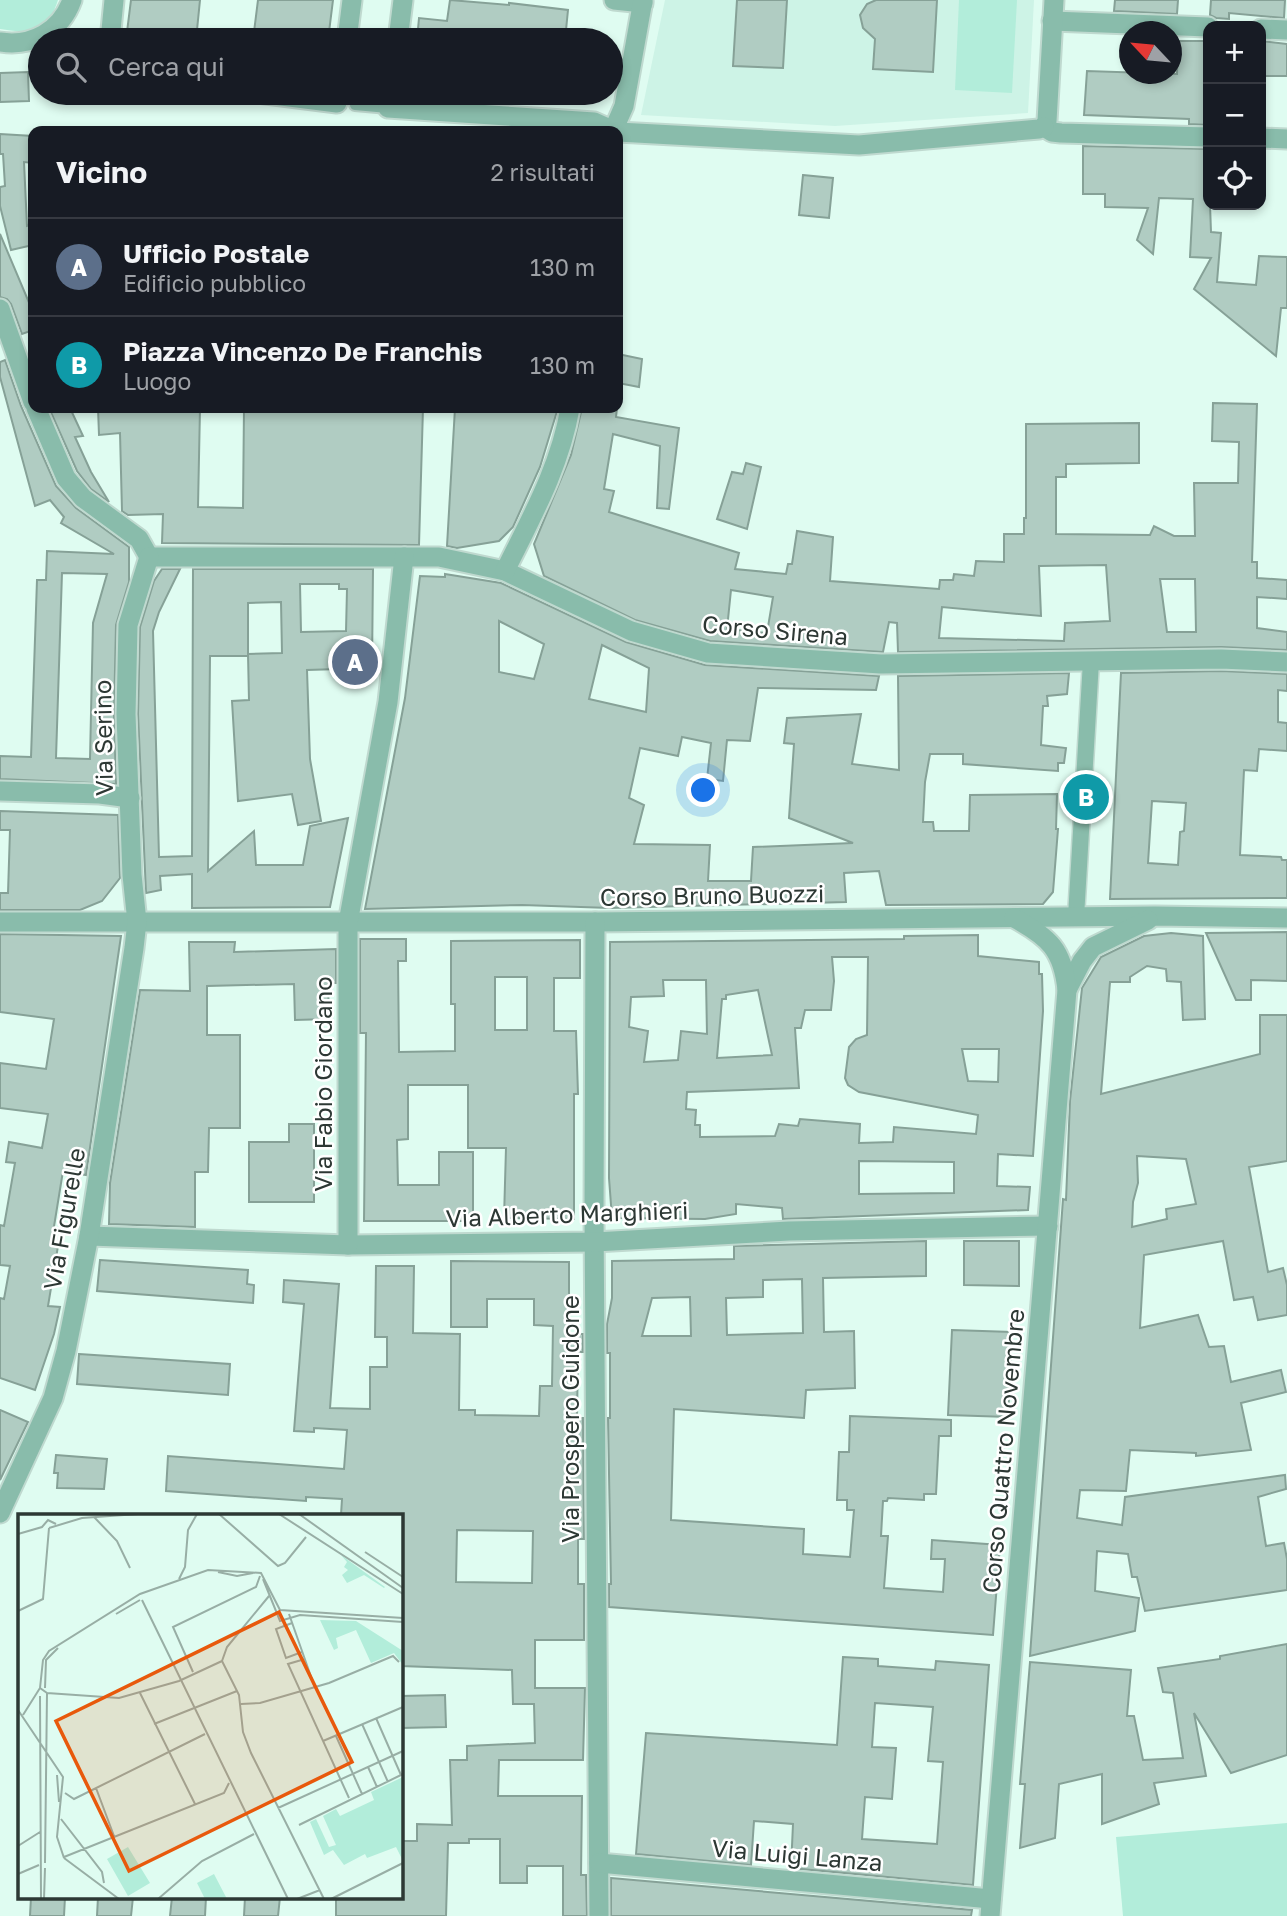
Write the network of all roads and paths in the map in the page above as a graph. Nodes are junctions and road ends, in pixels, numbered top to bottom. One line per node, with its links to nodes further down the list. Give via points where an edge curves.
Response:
1 (72, 0): 10 (street)
2 (114, 0): 11 (street)
3 (352, 0): 12 (street)
4 (403, 0): 13 (street)
5 (614, 0): 7 (street)
6 (1054, 0): 8 (street)
7 (643, 2): 20 (street, via 624,106)
8 (1052, 21): 9 (street); 21 (street)
9 (1203, 27)
10 (55, 28)
11 (111, 28)
12 (348, 28)
13 (400, 28)
14 (1266, 29): 15 (street)
15 (1287, 30)
16 (28, 40): 17 (street)
17 (0, 42)
18 (436, 105): 19 (street)
19 (603, 126)
20 (616, 126)
21 (1044, 127): 22 (street, via 859,145); 23 (street, via 1061,133)
22 (623, 132)
23 (1203, 137)
24 (1266, 138): 25 (street)
25 (1287, 139)
26 (0, 309): 27 (street)
27 (28, 388)
28 (38, 413): 30 (street, via 66,478 83,498 139,539)
29 (569, 413): 32 (street, via 556,466)
30 (149, 557): 31 (street, Corso Sirena); 36 (street, Via Serino, via 128,625)
31 (404, 557): 32 (street, Corso Sirena, via 439,558); 44 (street, Via Fabio Giordano, via 388,702)
32 (505, 571): 33 (street, Corso Sirena, via 631,631 708,653 881,664)
33 (1091, 661): 34 (street, Corso Sirena); 39 (street)
34 (1287, 662)
35 (0, 791): 36 (street)
36 (130, 798): 42 (street, Via Serino)
37 (1011, 916): 39 (street, Corso Bruno Buozzi); 43 (street, Corso Bruno Buozzi); 45 (street, Corso Quattro Novembre, via 1055,947 1065,969)
38 (1155, 916): 39 (street, Corso Bruno Buozzi); 40 (street, Corso Bruno Buozzi); 45 (street, Corso Quattro Novembre, via 1093,947)
39 (1076, 917)
40 (1287, 918)
41 (0, 922): 42 (street, Corso Bruno Buozzi)
42 (137, 922): 44 (street, Corso Bruno Buozzi); 47 (street, Via Figurelle)
43 (595, 922): 44 (street, Corso Bruno Buozzi); 48 (street, Via Prospero Guidone)
44 (348, 923): 49 (street, Via Fabio Giordano)
45 (1067, 990): 46 (street, Corso Quattro Novembre)
46 (1048, 1226): 48 (street, Via Alberto Marghieri, via 789,1231); 52 (street, Corso Quattro Novembre)
47 (89, 1236): 49 (street, Via Alberto Marghieri); 50 (street, Via Figurelle, via 53,1398)
48 (595, 1242): 49 (street, Via Alberto Marghieri); 51 (street, Via Prospero Guidone)
49 (348, 1245)
50 (0, 1513)
51 (598, 1863): 52 (street, Via Luigi Lanza); 53 (street, Via Prospero Guidone)
52 (991, 1907)
53 (599, 1916)

